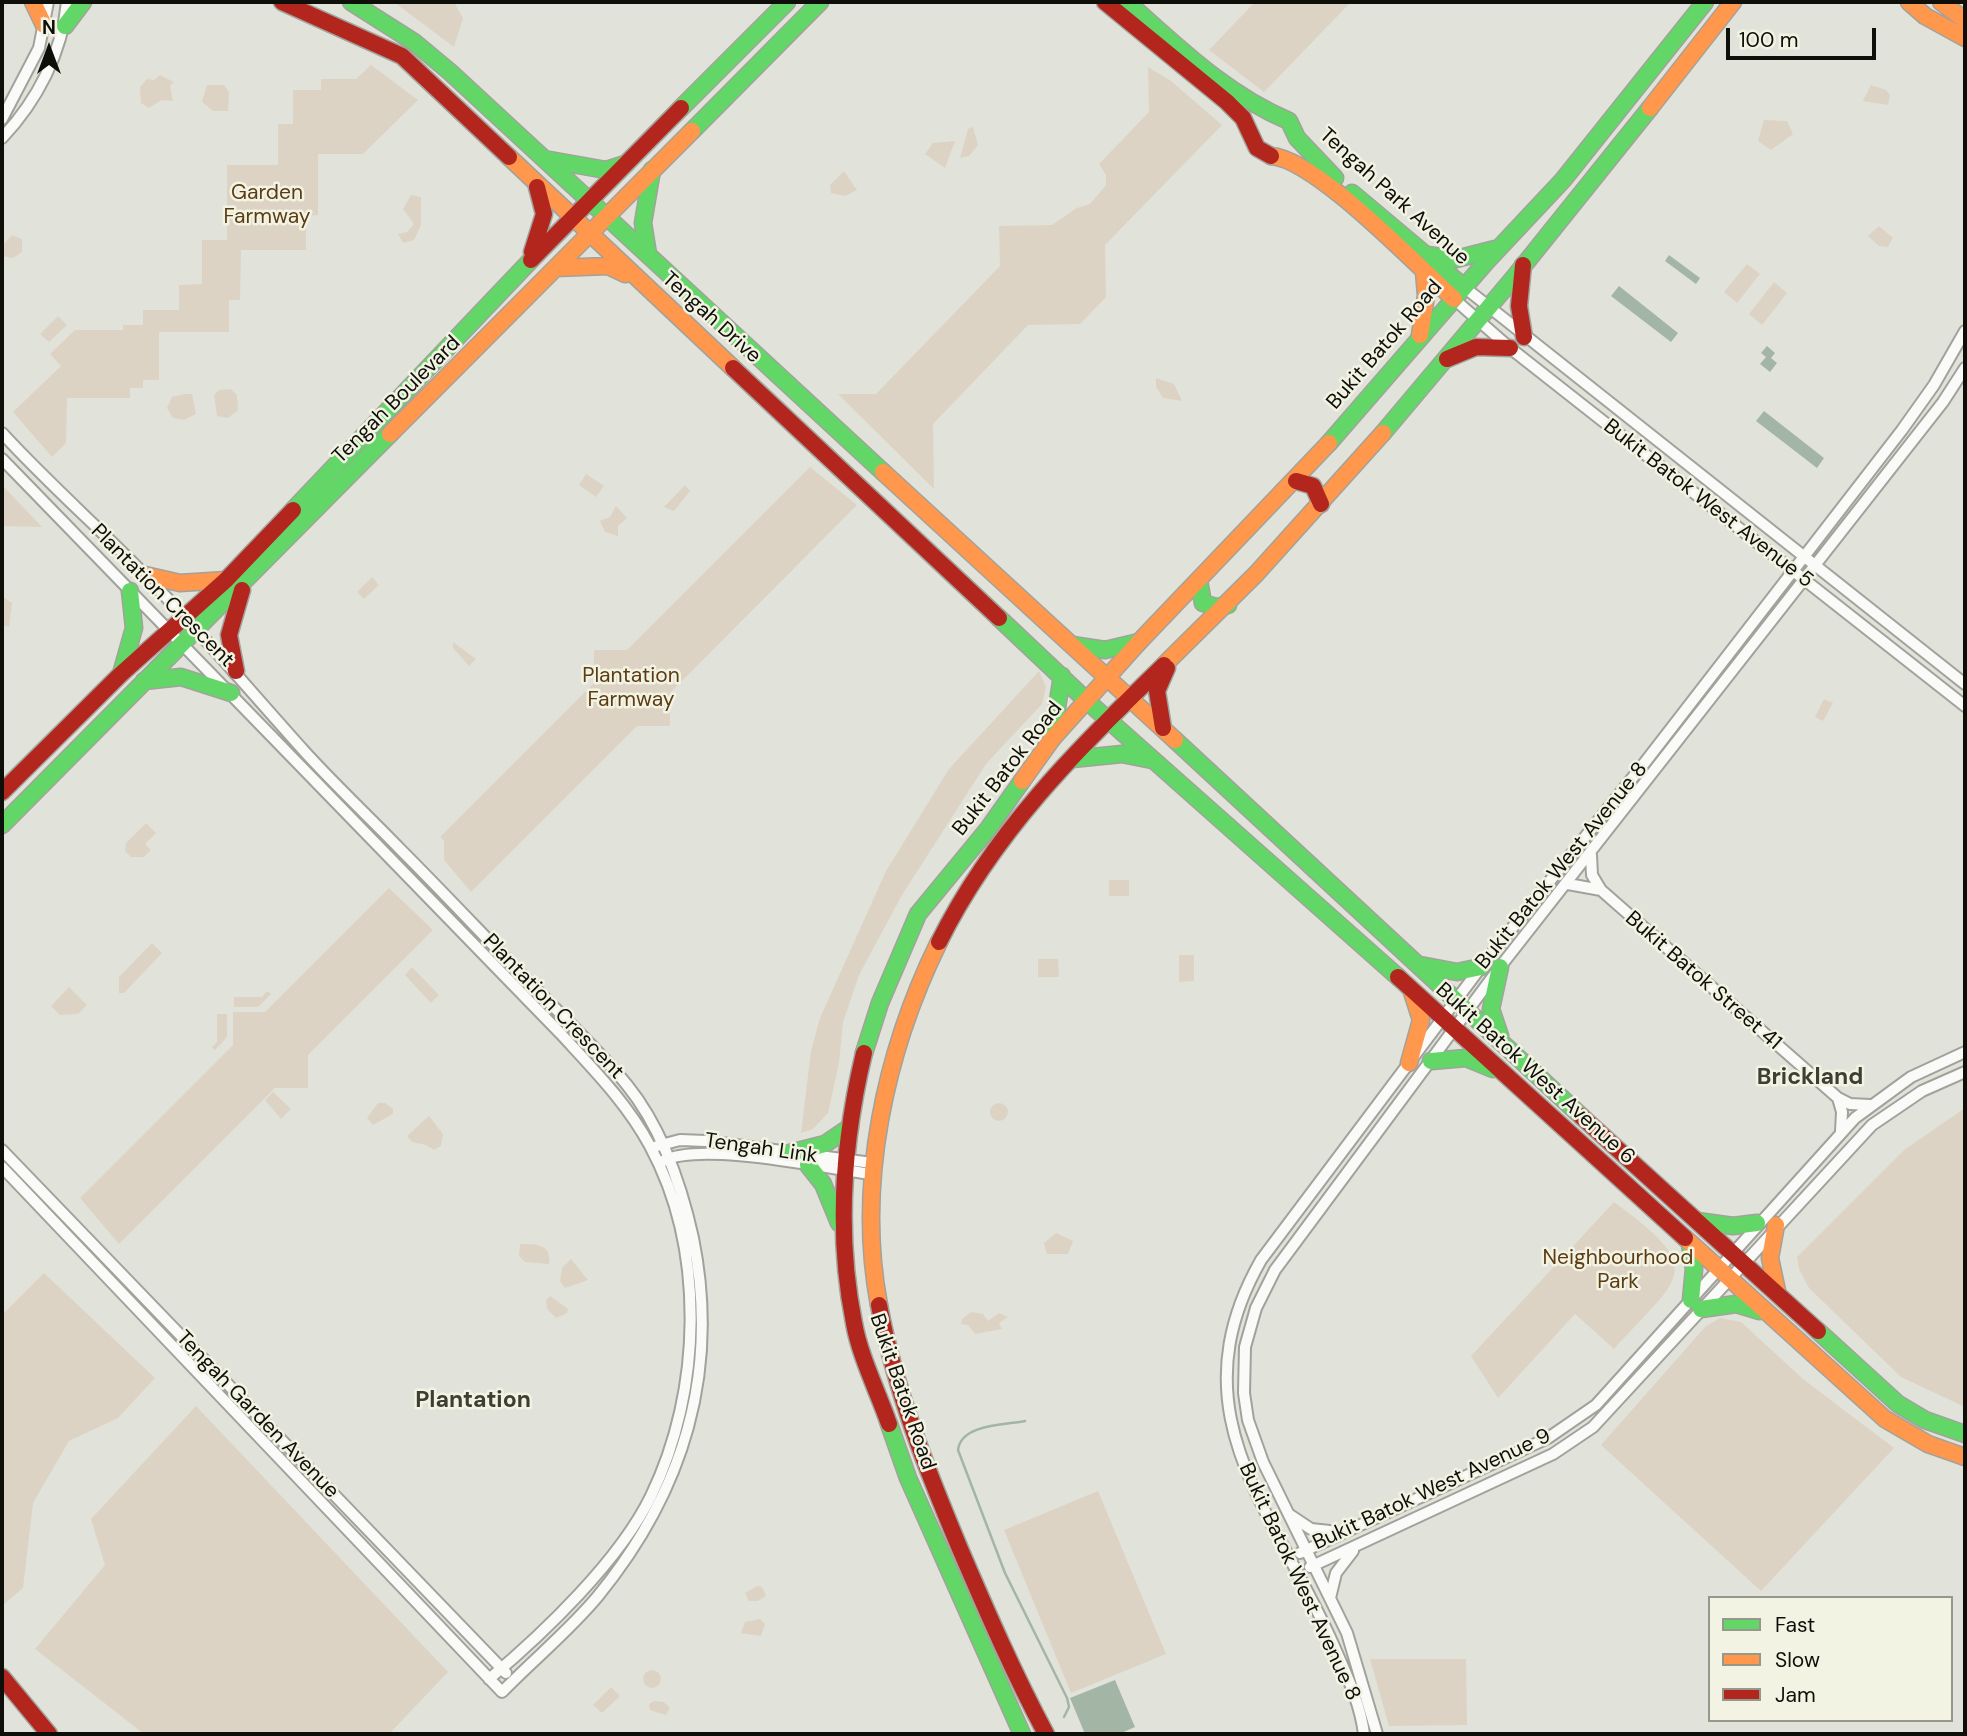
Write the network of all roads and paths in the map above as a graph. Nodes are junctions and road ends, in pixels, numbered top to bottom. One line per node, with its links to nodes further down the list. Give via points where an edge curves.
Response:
1 (33, 2): 16 (main road)
2 (48, 2): 16 (street)
3 (67, 2): 17 (street)
4 (83, 2): 17 (main road)
5 (282, 2): 26 (main road, Tengah Drive, via 402,56)
6 (351, 2): 23 (main road, Tengah Drive, via 414,42)
7 (787, 2): 24 (main road, Tengah Boulevard)
8 (820, 2): 25 (main road, Tengah Boulevard)
9 (1105, 2): 22 (main road, Tengah Park Avenue, via 1227,102 1243,118 1257,148 1266,156)
10 (1127, 2): 21 (main road, Tengah Park Avenue, via 1235,95 1289,121)
11 (1705, 2): 31 (main road, Bukit Batok Road, via 1609,126)
12 (1733, 2): 35 (main road, Bukit Batok Road)
13 (1909, 2): 18 (main road)
14 (1941, 2): 15 (main road)
15 (1965, 20)
16 (44, 24): 19 (street, via 40,48)
17 (65, 26): 20 (street, via 48,72 20,119)
18 (1965, 38)
19 (2, 119)
20 (2, 138)
21 (1297, 138): 22 (main road, Tengah Park Avenue); 33 (main road, Tengah Park Avenue)
22 (1283, 157): 33 (main road, Tengah Park Avenue, via 1318,175)
23 (542, 159): 24 (main road, via 606,170); 27 (main road, Tengah Drive)
24 (628, 164): 27 (main road, Tengah Boulevard)
25 (653, 168): 28 (main road, Tengah Boulevard); 32 (main road, via 641,235)
26 (537, 186): 29 (main road, Tengah Drive); 34 (main road, via 544,214)
27 (588, 202): 28 (main road, Tengah Drive); 29 (main road, Tengah Boulevard)
28 (604, 217): 30 (main road, Tengah Boulevard); 32 (main road, Tengah Drive)
29 (571, 218): 30 (main road, Tengah Drive); 34 (main road, Tengah Boulevard)
30 (588, 234): 36 (main road, Tengah Boulevard); 37 (main road, Tengah Drive)
31 (1500, 247): 33 (main road); 38 (main road, Bukit Batok Road)
32 (649, 257): 65 (main road, Tengah Drive)
33 (1425, 263): 38 (main road, Tengah Park Avenue); 42 (main road, via 1426,296)
34 (527, 264): 54 (main road, Tengah Boulevard)
35 (1523, 265): 39 (main road, Bukit Batok Road); 41 (main road, via 1519,306)
36 (556, 268): 37 (main road, via 608,266); 57 (main road, Tengah Boulevard)
37 (640, 281): 69 (main road, Tengah Drive)
38 (1459, 293): 39 (street, Bukit Batok West Avenue 5); 39 (street, Bukit Batok West Avenue 5); 42 (main road, Bukit Batok Road)
39 (1483, 313): 41 (street, Bukit Batok West Avenue 5); 43 (street, Bukit Batok West Avenue 5); 44 (main road, Bukit Batok Road)
40 (1965, 331): 50 (street, Bukit Batok West Avenue 8, via 1934,385)
41 (1524, 337): 50 (street, Bukit Batok West Avenue 5)
42 (1419, 339): 48 (main road, Bukit Batok Road)
43 (1510, 348): 44 (main road, via 1476,347); 52 (street, Bukit Batok West Avenue 5)
44 (1443, 361): 49 (main road, Bukit Batok Road)
45 (1965, 368): 51 (street, Bukit Batok West Avenue 8)
46 (2, 433): 53 (street, Plantation Crescent)
47 (2, 459): 58 (street, Plantation Crescent)
48 (1296, 481): 49 (main road, via 1314,486); 55 (main road, Bukit Batok Road)
49 (1321, 504): 59 (main road, Bukit Batok Road)
50 (1804, 558): 51 (street, Bukit Batok West Avenue 5); 52 (street, Bukit Batok West Avenue 8)
51 (1814, 566): 56 (street, Bukit Batok West Avenue 8); 72 (street, Bukit Batok West Avenue 5)
52 (1793, 572): 56 (street, Bukit Batok West Avenue 5); 88 (street, Bukit Batok West Avenue 8)
53 (145, 575): 54 (main road, via 180,583); 60 (street, Plantation Crescent)
54 (226, 580): 60 (main road, Tengah Boulevard)
55 (1199, 581): 59 (main road, via 1203,603); 63 (main road, Bukit Batok Road)
56 (1804, 581): 76 (street, Bukit Batok West Avenue 5); 84 (street, Bukit Batok West Avenue 8)
57 (244, 584): 62 (main road, Tengah Boulevard); 67 (main road, via 229,635)
58 (130, 591): 61 (street, Plantation Crescent); 68 (main road, via 134,628)
59 (1227, 605): 66 (main road, Bukit Batok Road)
60 (184, 618): 61 (main road, Tengah Boulevard); 62 (street, Plantation Crescent)
61 (169, 631): 64 (street, Plantation Crescent); 68 (main road, Tengah Boulevard)
62 (196, 631): 64 (main road, Tengah Boulevard); 67 (street, Plantation Crescent)
63 (1139, 642): 65 (main road, via 1105,650); 70 (main road, Bukit Batok Road)
64 (183, 643): 71 (main road, Tengah Boulevard); 73 (street, Plantation Crescent)
65 (1072, 645): 70 (main road, Tengah Drive)
66 (1172, 659): 74 (main road, Bukit Batok Road); 78 (main road, via 1157,691)
67 (236, 671): 92 (street, Plantation Crescent, via 307,754)
68 (121, 674): 82 (main road, Tengah Boulevard)
69 (1062, 676): 75 (main road, Tengah Drive); 79 (main road)
70 (1108, 680): 74 (main road, Bukit Batok West Avenue 6); 75 (main road, Bukit Batok Road)
71 (144, 681): 73 (main road, via 181,677); 83 (main road, Tengah Boulevard)
72 (1965, 684)
73 (231, 693): 94 (street, Plantation Crescent)
74 (1131, 699): 77 (main road, Bukit Batok Road); 78 (main road, Bukit Batok West Avenue 6)
75 (1088, 702): 77 (main road, Bukit Batok West Avenue 6); 79 (main road, Bukit Batok Road)
76 (1965, 706)
77 (1108, 720): 80 (main road, Bukit Batok Road); 81 (main road, Bukit Batok West Avenue 6)
78 (1163, 728): 87 (main road, Bukit Batok West Avenue 6)
79 (1052, 739): 103 (main road, Bukit Batok Road, via 988,829 918,914 880,1003 865,1050)
80 (1072, 758): 81 (main road, via 1122,754); 114 (main road, Bukit Batok Road, via 1018,817 941,930 896,1054)
81 (1152, 760): 90 (main road, Bukit Batok West Avenue 6)
82 (2, 792)
83 (2, 825)
84 (1591, 855): 85 (street, Bukit Batok West Avenue 8); 86 (street, via 1592,875)
85 (1568, 884): 86 (street); 89 (street, Bukit Batok West Avenue 8)
86 (1601, 890): 101 (street, Bukit Batok Street 41)
87 (1417, 964): 88 (main road, via 1457,972); 91 (main road, Bukit Batok West Avenue 6)
88 (1481, 967): 91 (street, Bukit Batok West Avenue 8)
89 (1500, 967): 91 (street, Bukit Batok West Avenue 8); 95 (main road, via 1491,1009)
90 (1409, 987): 93 (main road, Bukit Batok West Avenue 6); 98 (main road, via 1421,1020)
91 (1462, 1005): 93 (street, Bukit Batok West Avenue 8); 93 (street, Bukit Batok West Avenue 8); 95 (main road, Bukit Batok West Avenue 6)
92 (570, 1023): 94 (street); 105 (street, Plantation Crescent, via 629,1087)
93 (1449, 1023): 97 (street, Bukit Batok West Avenue 8); 98 (street, Bukit Batok West Avenue 8); 100 (main road, Bukit Batok West Avenue 6)
94 (561, 1034): 106 (street, Plantation Crescent, via 624,1104)
95 (1503, 1042): 115 (main road, Bukit Batok West Avenue 6)
96 (1965, 1052): 102 (street, Bukit Batok West Avenue 9, via 1911,1077)
97 (1432, 1061): 100 (main road, via 1466,1058); 129 (street, Bukit Batok West Avenue 8, via 1275,1270 1256,1308 1245,1347 1244,1393 1255,1442)
98 (1409, 1063): 133 (street, Bukit Batok West Avenue 8, via 1261,1259 1231,1333 1227,1402 1242,1466)
99 (1965, 1072): 117 (street, Bukit Batok West Avenue 9, via 1922,1091 1871,1125)
100 (1508, 1075): 120 (main road, Bukit Batok West Avenue 6)
101 (1838, 1098): 102 (street, Bukit Batok Street 41); 104 (street)
102 (1870, 1105): 104 (street, Bukit Batok West Avenue 9)
103 (850, 1127): 108 (main road, via 825,1144); 112 (main road, Bukit Batok Road)
104 (1841, 1131): 116 (street, Bukit Batok West Avenue 9)
105 (663, 1143): 106 (street, Tengah Link); 108 (street, Tengah Link, via 706,1141); 109 (street, Plantation Crescent)
106 (652, 1149): 110 (street, Plantation Crescent)
107 (2, 1150): 119 (street, Tengah Garden Avenue)
108 (790, 1153): 112 (street, Tengah Link)
109 (668, 1158): 110 (street, Tengah Link); 111 (street, Tengah Link, via 712,1154); 140 (street, Plantation Crescent, via 690,1227 703,1311 702,1357 687,1438 660,1503 597,1597)
110 (657, 1164): 137 (street, Plantation Crescent, via 679,1230 690,1311 683,1399 674,1435 650,1496 619,1546)
111 (808, 1165): 112 (street, Tengah Link); 118 (main road, via 831,1198)
112 (846, 1166): 114 (street, Tengah Link); 118 (main road, Bukit Batok Road)
113 (2, 1167): 121 (street, Tengah Garden Avenue)
114 (872, 1168): 144 (main road, Bukit Batok Road, via 873,1260 892,1364 928,1471 1011,1669)
115 (1695, 1220): 116 (main road, via 1733,1226); 122 (main road, Bukit Batok West Avenue 6)
116 (1758, 1223): 122 (street, Bukit Batok West Avenue 9)
117 (1776, 1225): 122 (street, Bukit Batok West Avenue 9); 124 (main road, via 1769,1271)
118 (843, 1233): 143 (main road, Bukit Batok Road, via 854,1325 874,1386 908,1478)
119 (91, 1242): 121 (street); 137 (street, Tengah Garden Avenue)
120 (1690, 1244): 123 (main road, Bukit Batok West Avenue 6); 125 (main road)
121 (82, 1251): 139 (street, Tengah Garden Avenue)
122 (1737, 1258): 123 (street, Bukit Batok West Avenue 9); 124 (main road, Bukit Batok West Avenue 6)
123 (1723, 1274): 125 (street, Bukit Batok West Avenue 9); 126 (main road, Bukit Batok West Avenue 6)
124 (1780, 1296): 127 (main road, Bukit Batok West Avenue 6, via 1898,1404 1925,1420)
125 (1696, 1304): 126 (main road, via 1736,1304); 130 (street, Bukit Batok West Avenue 9, via 1650,1342 1596,1405 1548,1438); 131 (street, Bukit Batok West Avenue 9, via 1592,1427 1553,1454)
126 (1767, 1315): 128 (main road, Bukit Batok West Avenue 6, via 1897,1430)
127 (1965, 1434)
128 (1965, 1457)
129 (1287, 1513): 130 (street, via 1320,1531); 132 (street, Bukit Batok West Avenue 8)
130 (1349, 1530): 132 (street, Bukit Batok West Avenue 9)
131 (1367, 1541): 134 (street, Bukit Batok West Avenue 9); 136 (street, via 1341,1564)
132 (1305, 1550): 133 (street, Bukit Batok West Avenue 9); 134 (street, Bukit Batok West Avenue 8)
133 (1291, 1557): 135 (street, Bukit Batok West Avenue 8)
134 (1314, 1566): 135 (street, Bukit Batok West Avenue 9); 136 (street, Bukit Batok West Avenue 8)
135 (1298, 1573): 145 (street, Bukit Batok West Avenue 8, via 1351,1685)
136 (1330, 1598): 146 (street, Bukit Batok West Avenue 8, via 1347,1633)
137 (502, 1668): 139 (street, Plantation Crescent); 140 (street, Tengah Garden Avenue)
138 (2, 1677): 142 (main road)
139 (489, 1679): 141 (street, Tengah Garden Avenue)
140 (512, 1681): 141 (street, Plantation Crescent)
141 (502, 1692)
142 (49, 1734)
143 (1022, 1734)
144 (1046, 1734)
145 (1364, 1734)
146 (1377, 1734)

